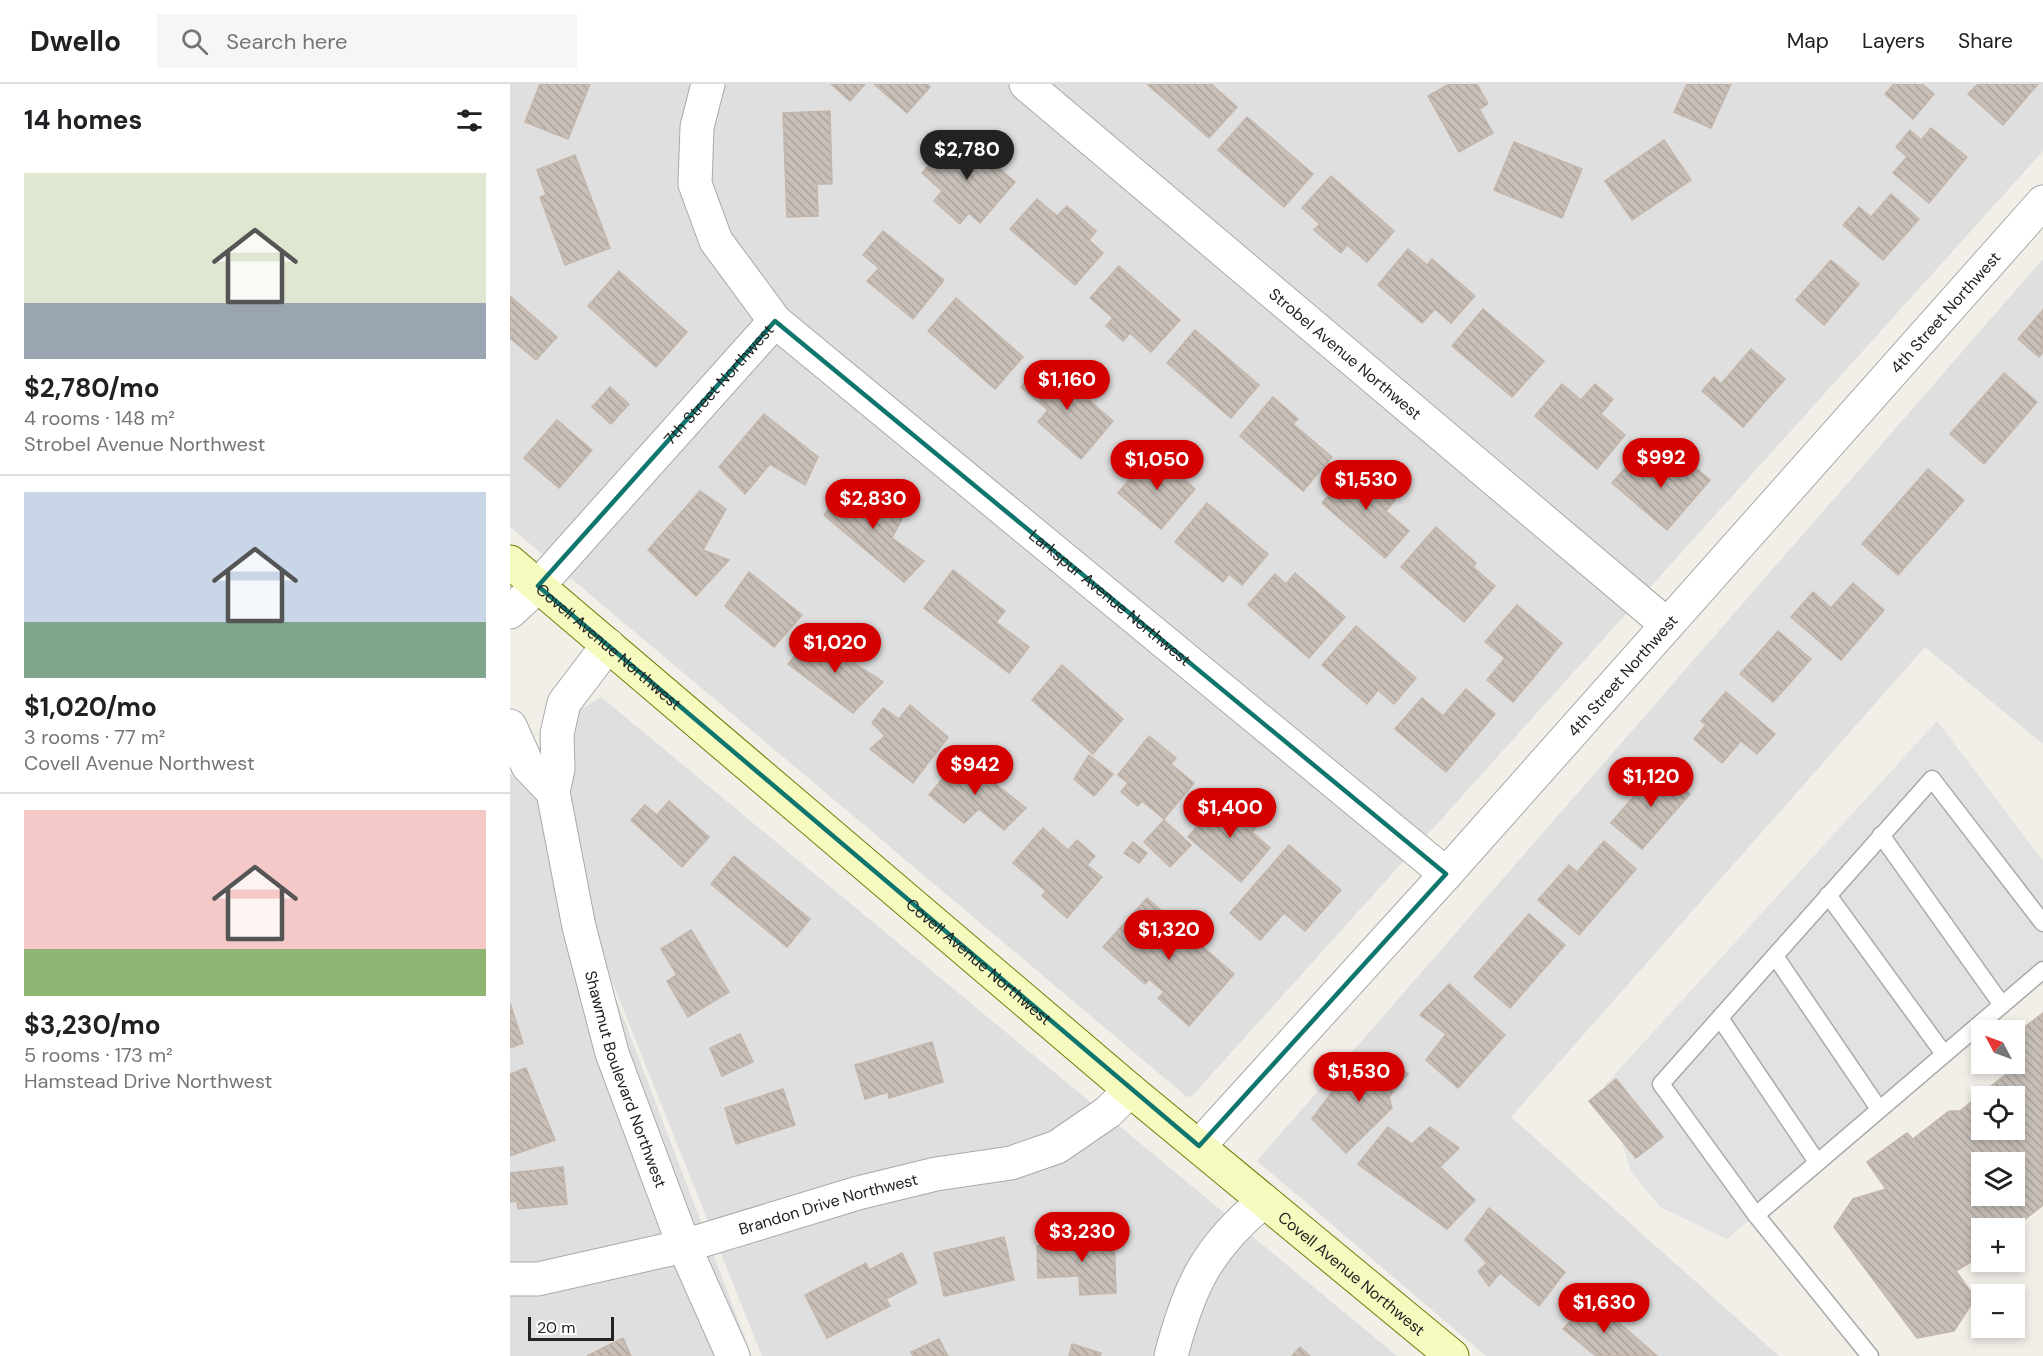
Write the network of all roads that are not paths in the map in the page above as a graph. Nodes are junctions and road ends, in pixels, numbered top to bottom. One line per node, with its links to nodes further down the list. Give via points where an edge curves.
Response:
1 (708, 84): 4 (street, 7th Street Northwest, via 697,127 695,184 716,241)
2 (1026, 84): 8 (street, Strobel Avenue Northwest)
3 (2043, 202): 8 (street, 4th Street Northwest)
4 (775, 321): 6 (street, 7th Street Northwest); 13 (street, Larkspur Avenue Northwest)
5 (510, 562): 6 (street, Covell Avenue Northwest)
6 (538, 586): 7 (street, 7th Street Northwest); 9 (street, Covell Avenue Northwest)
7 (510, 612)
8 (1666, 624): 13 (street, 4th Street Northwest)
9 (608, 645): 11 (street, Shawmut Boulevard Northwest, via 564,703 557,734 558,769); 21 (street, Covell Avenue Northwest)
10 (510, 726): 11 (street, via 528,766)
11 (553, 792): 27 (street, Shawmut Boulevard Northwest, via 579,927 612,1053)
12 (1881, 836): 14 (lane); 15 (lane, via 1932,778); 18 (lane)
13 (1446, 874): 23 (street, 4th Street Northwest)
14 (1828, 895): 16 (lane); 20 (lane)
15 (2043, 923)
16 (1774, 956): 19 (lane); 22 (lane)
17 (2043, 970): 18 (lane)
18 (2002, 1005): 20 (lane)
19 (1720, 1018): 24 (lane); 26 (lane, via 1661,1084)
20 (1944, 1054): 22 (lane)
21 (1130, 1090): 23 (street, Covell Avenue Northwest); 27 (street, Brandon Drive Northwest, via 1108,1112 1057,1147 1011,1163 936,1174 858,1193)
22 (1879, 1109): 24 (lane)
23 (1198, 1146): 25 (street, Covell Avenue Northwest)
24 (1817, 1162): 26 (lane)
25 (1264, 1201): 30 (street, via 1222,1240 1205,1264 1183,1309); 31 (street, Covell Avenue Northwest)
26 (1756, 1215): 32 (lane)
27 (684, 1246): 28 (street, Brandon Drive Northwest, via 538,1279); 29 (street, Shawmut Boulevard Northwest)
28 (510, 1279)
29 (733, 1356)
30 (1171, 1356)
31 (1452, 1356)
32 (1870, 1356)

